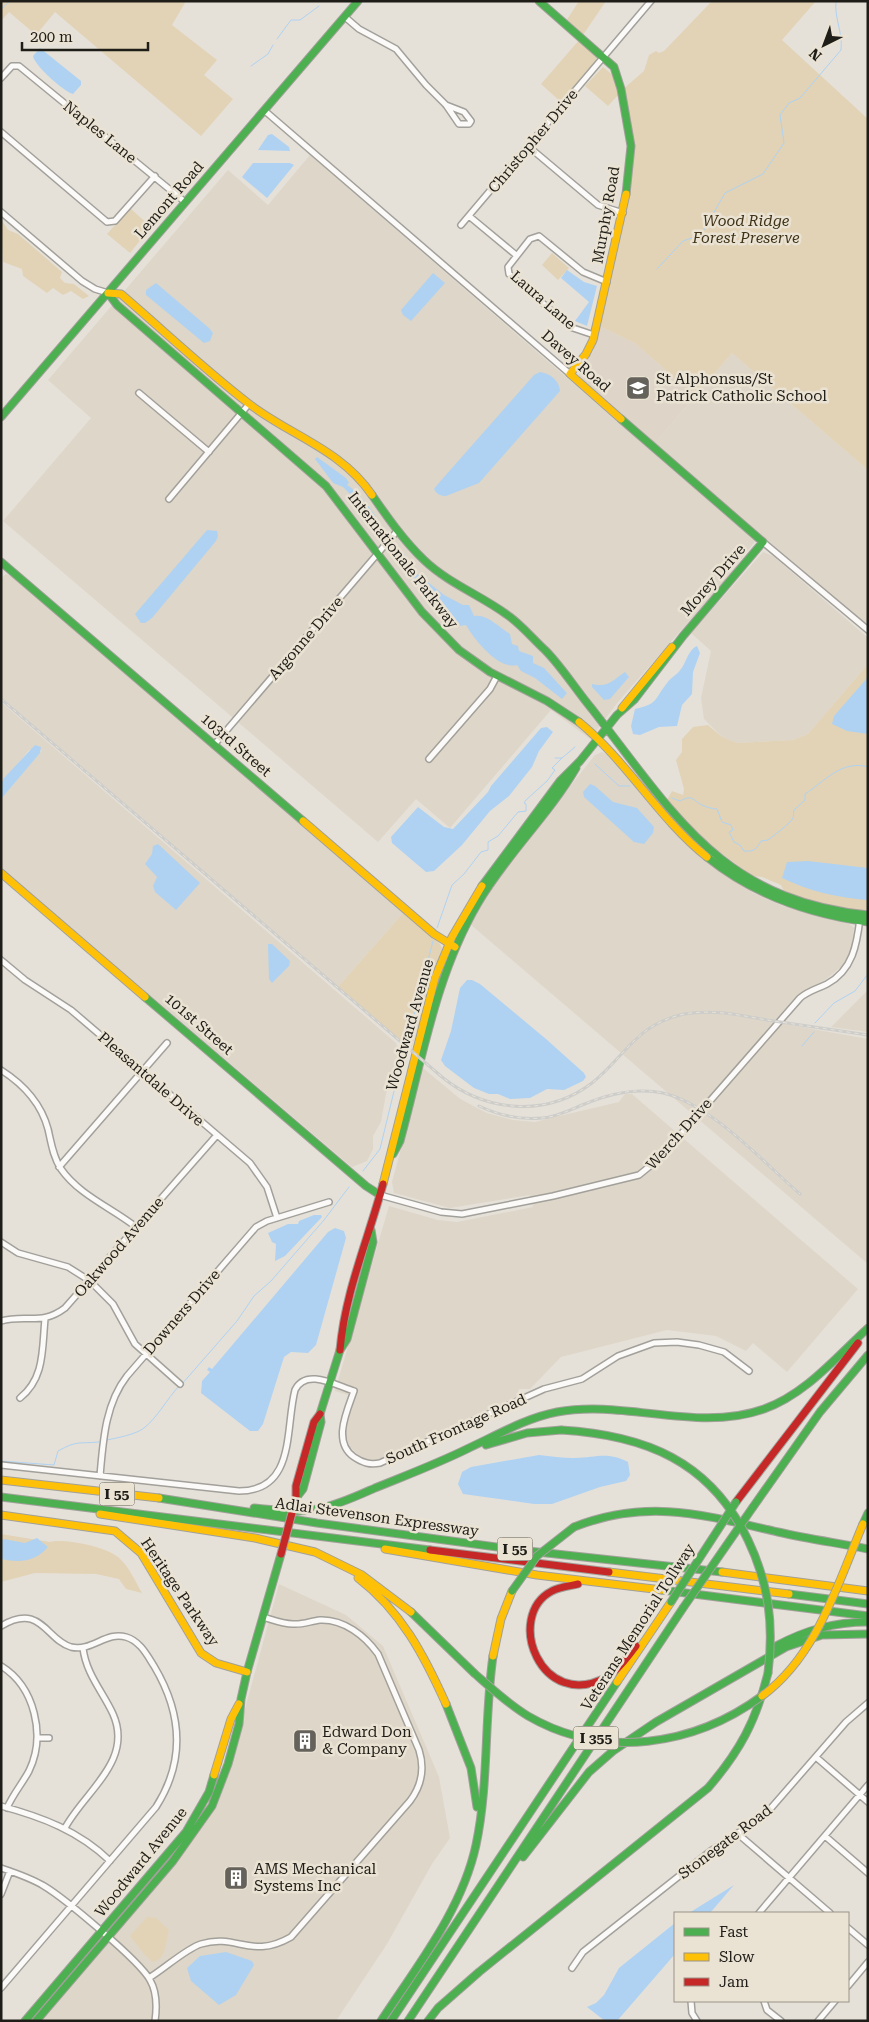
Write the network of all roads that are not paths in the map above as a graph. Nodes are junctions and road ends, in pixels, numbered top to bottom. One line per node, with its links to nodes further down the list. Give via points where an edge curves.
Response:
1 (358, 1): 4 (main road, Lemont Road)
2 (539, 1): 5 (main road, Murphy Road)
3 (651, 1): 5 (street, Christopher Drive)
4 (345, 17): 7 (street, via 359,29 396,49); 8 (main road, Lemont Road)
5 (604, 57): 10 (street, Christopher Drive); 14 (main road, Murphy Road, via 614,68 621,90 631,146)
6 (1, 78): 11 (street, Naples Lane, via 15,65 19,66)
7 (446, 104): 7 (street, via 460,124 469,124 471,120 464,112)
8 (265, 112): 12 (main road, Lemont Road); 21 (street, Davey Road)
9 (1, 132): 11 (street, via 111,223)
10 (529, 147): 14 (street, via 598,206); 15 (street, Christopher Drive)
11 (155, 176): 12 (street, Naples Lane)
12 (185, 202): 19 (main road, Lemont Road)
13 (1, 212): 19 (street, Internationale Parkway, via 82,281)
14 (623, 213): 18 (main road, Murphy Road)
15 (470, 216): 16 (street, Christopher Drive); 17 (street)
16 (461, 225)
17 (516, 255): 18 (street, via 533,236 539,236 583,272); 20 (street, Laura Lane, via 508,267 509,274 570,327)
18 (607, 282): 20 (main road, Murphy Road)
19 (108, 293): 23 (main road, Internationale Parkway, via 122,294); 24 (main road, Internationale Parkway, via 117,305); 25 (main road, Lemont Road)
20 (594, 335): 21 (main road, Murphy Road, via 586,354)
21 (570, 374): 29 (main road, Davey Road)
22 (139, 393): 26 (street)
23 (249, 404): 24 (street); 28 (main road, Internationale Parkway, via 340,461 370,492)
24 (242, 412): 26 (street); 30 (main road, Internationale Parkway, via 322,482)
25 (1, 417)
26 (208, 452): 27 (street)
27 (169, 499)
28 (397, 531): 30 (street, Argonne Drive); 34 (main road, Internationale Parkway, via 432,568 497,607 531,634)
29 (763, 542): 32 (street, Davey Road); 34 (main road, Morey Drive, via 683,636 634,700)
30 (380, 552): 33 (main road, Internationale Parkway, via 442,634); 36 (street, Argonne Drive)
31 (1, 562): 36 (main road, 103rd Street)
32 (868, 630)
33 (497, 676): 35 (main road, Internationale Parkway, via 559,708); 37 (street, via 490,689)
34 (606, 728): 35 (main road, Woodward Avenue); 39 (main road, Internationale Parkway, via 685,828 713,854 776,892)
35 (598, 738): 39 (main road, Internationale Parkway, via 675,827 706,858 736,879 800,908); 41 (main road, Woodward Avenue, via 560,781 491,871)
36 (214, 745): 41 (main road, 103rd Street, via 434,934)
37 (429, 758)
38 (1, 873): 48 (main road, 101st Street)
39 (862, 917): 40 (main road, Internationale Parkway); 48 (street, Werch Drive, via 856,948 845,969 800,998 661,1157 644,1172 553,1196 462,1214 441,1212)
40 (868, 922)
41 (452, 945): 48 (main road, Woodward Avenue, via 435,978)
42 (2, 962): 45 (street, Pleasantdale Drive, via 66,1005)
43 (167, 1043): 45 (street)
44 (1, 1070): 47 (street, via 26,1090 38,1106)
45 (142, 1071): 46 (street, Pleasantdale Drive); 47 (street)
46 (217, 1135): 50 (street, Pleasantdale Drive, via 258,1172 267,1187); 51 (street, Oakwood Avenue)
47 (60, 1167): 51 (street, via 80,1190)
48 (380, 1195): 61 (main road, Woodward Avenue, via 371,1230 373,1242 347,1339 340,1350)
49 (328, 1202): 50 (street, Downers Drive)
50 (277, 1218): 57 (street, Downers Drive, via 252,1231)
51 (136, 1227): 53 (street, Oakwood Avenue)
52 (1, 1242): 53 (street, via 18,1253 68,1267)
53 (90, 1281): 54 (street, Oakwood Avenue, via 65,1308); 57 (street, via 110,1300 131,1338)
54 (45, 1319): 55 (street); 62 (street, via 37,1378)
55 (1, 1321)
56 (868, 1330): 63 (main road, via 794,1393 752,1412 712,1417 569,1410 536,1418); 77 (main road, Veterans Memorial Tollway / I 355, bridge, via 736,1502)
57 (146, 1354): 60 (street); 65 (street, Downers Drive, via 122,1382 112,1402)
58 (868, 1355): 107 (main road, Veterans Memorial Tollway / I 355, bridge, via 820,1412 753,1507)
59 (749, 1371): 61 (street, South Frontage Road, via 724,1352 677,1342 654,1343 618,1356 582,1379 544,1389 371,1465 351,1455 342,1437 354,1391)
60 (180, 1384)
61 (330, 1384): 65 (street, South Frontage Road, via 308,1379 297,1386 281,1468 261,1488 239,1491); 79 (main road, Woodward Avenue, bridge, via 314,1422)
62 (20, 1398)
63 (455, 1455): 68 (main road, via 318,1509 265,1509); 133 (main road, bridge, via 526,1433 561,1430 604,1433 629,1438 656,1449 702,1479 725,1500 754,1551 766,1582 772,1625 768,1673 756,1722 735,1756 708,1788 479,1972)
64 (1, 1465): 65 (street, South Frontage Road)
65 (100, 1476)
66 (1, 1480): 68 (main road, Adlai Stevenson Expressway / I 55)
67 (1, 1498): 71 (main road, Adlai Stevenson Expressway / I 55); 72 (main road)
68 (164, 1499): 75 (main road, Adlai Stevenson Expressway / I 55, via 519,1550)
69 (868, 1513): 72 (main road, bridge, via 815,1631 791,1668 759,1698 702,1731 667,1740 635,1743 579,1736 530,1717 502,1697 424,1624 364,1575 314,1551)
70 (1, 1515): 87 (main road, Heritage Parkway, via 115,1531 141,1553 201,1653 216,1663)
71 (313, 1535): 74 (main road, via 537,1575); 76 (main road, Adlai Stevenson Expressway / I 55)
72 (281, 1543): 104 (main road, via 328,1561 361,1580 394,1610 417,1640 470,1762 477,1798)
73 (868, 1549): 104 (main road, bridge, via 691,1513 650,1509 612,1513 574,1527 537,1556 512,1591 501,1616 495,1646)
74 (645, 1588): 77 (main road, via 579,1584 550,1592 535,1609 529,1628 530,1647 540,1666 568,1684 584,1685 602,1680 622,1663); 78 (main road)
75 (868, 1591)
76 (868, 1604)
77 (670, 1605): 131 (main road, Veterans Memorial Tollway / I 355)
78 (868, 1616)
79 (263, 1617): 87 (main road, Woodward Avenue); 121 (street, via 293,1624 320,1620 337,1622 354,1630 369,1644 378,1654 419,1750 420,1781 410,1801 291,1937 263,1948 223,1941 200,1944)
80 (868, 1622): 88 (main road, via 832,1623 812,1628 760,1656)
81 (1, 1626): 85 (street, via 18,1619 33,1620 48,1628 66,1645)
82 (130, 1629): 84 (street)
83 (868, 1634): 88 (main road, via 833,1634 803,1640)
84 (128, 1637): 85 (street, via 108,1637); 91 (street, via 146,1652 166,1686)
85 (83, 1648): 101 (street, via 92,1679 113,1715 117,1740 107,1771)
86 (1, 1666): 93 (street, via 25,1691)
87 (247, 1672): 89 (main road, Woodward Avenue)
88 (717, 1685): 107 (main road, via 598,1763 578,1784 524,1856)
89 (241, 1699): 116 (main road, Woodward Avenue, via 231,1719 213,1782 197,1815 174,1847); 117 (main road, Woodward Avenue, via 239,1724 212,1806 184,1847)
90 (868, 1703): 95 (street, Stonegate Road, via 846,1722)
91 (174, 1708): 92 (street); 105 (street, via 177,1741 170,1781 156,1807)
92 (182, 1708)
93 (38, 1738): 94 (street); 100 (street, via 29,1770)
94 (49, 1738)
95 (817, 1758): 97 (street); 102 (street, Stonegate Road, via 766,1815)
96 (868, 1785): 97 (street)
97 (860, 1795): 98 (street); 103 (street)
98 (868, 1802)
99 (1, 1806): 100 (street)
100 (8, 1808): 101 (street)
101 (65, 1828): 105 (street, via 93,1846)
102 (738, 1834): 110 (street); 120 (street, Stonegate Road, via 712,1850 583,1952)
103 (825, 1836): 109 (street); 110 (street)
104 (476, 1846): 130 (main road, via 457,1898)
105 (110, 1862): 112 (street)
106 (1, 1868): 108 (street)
107 (509, 1868): 132 (main road, Veterans Memorial Tollway / I 355)
108 (10, 1871): 111 (street); 112 (street, via 43,1886)
109 (868, 1873)
110 (789, 1878): 113 (street); 114 (street)
111 (1, 1894)
112 (71, 1907): 116 (street); 123 (street)
113 (760, 1912)
114 (829, 1912)
115 (849, 1929): 118 (street)
116 (101, 1932): 117 (street); 127 (main road, Woodward Avenue)
117 (108, 1937): 121 (street, via 138,1963); 128 (main road, Woodward Avenue)
118 (868, 1945)
119 (868, 1962): 122 (street)
120 (572, 1968)
121 (149, 1978): 129 (street, via 157,2003)
122 (849, 1985)
123 (1, 1988)
124 (691, 2002): 134 (street)
125 (764, 2002): 135 (street, via 765,2008)
126 (834, 2002): 136 (street)
127 (25, 2021)
128 (36, 2021)
129 (155, 2021)
130 (381, 2021)
131 (391, 2021)
132 (408, 2021)
133 (428, 2021)
134 (697, 2021)
135 (781, 2021)
136 (818, 2021)

